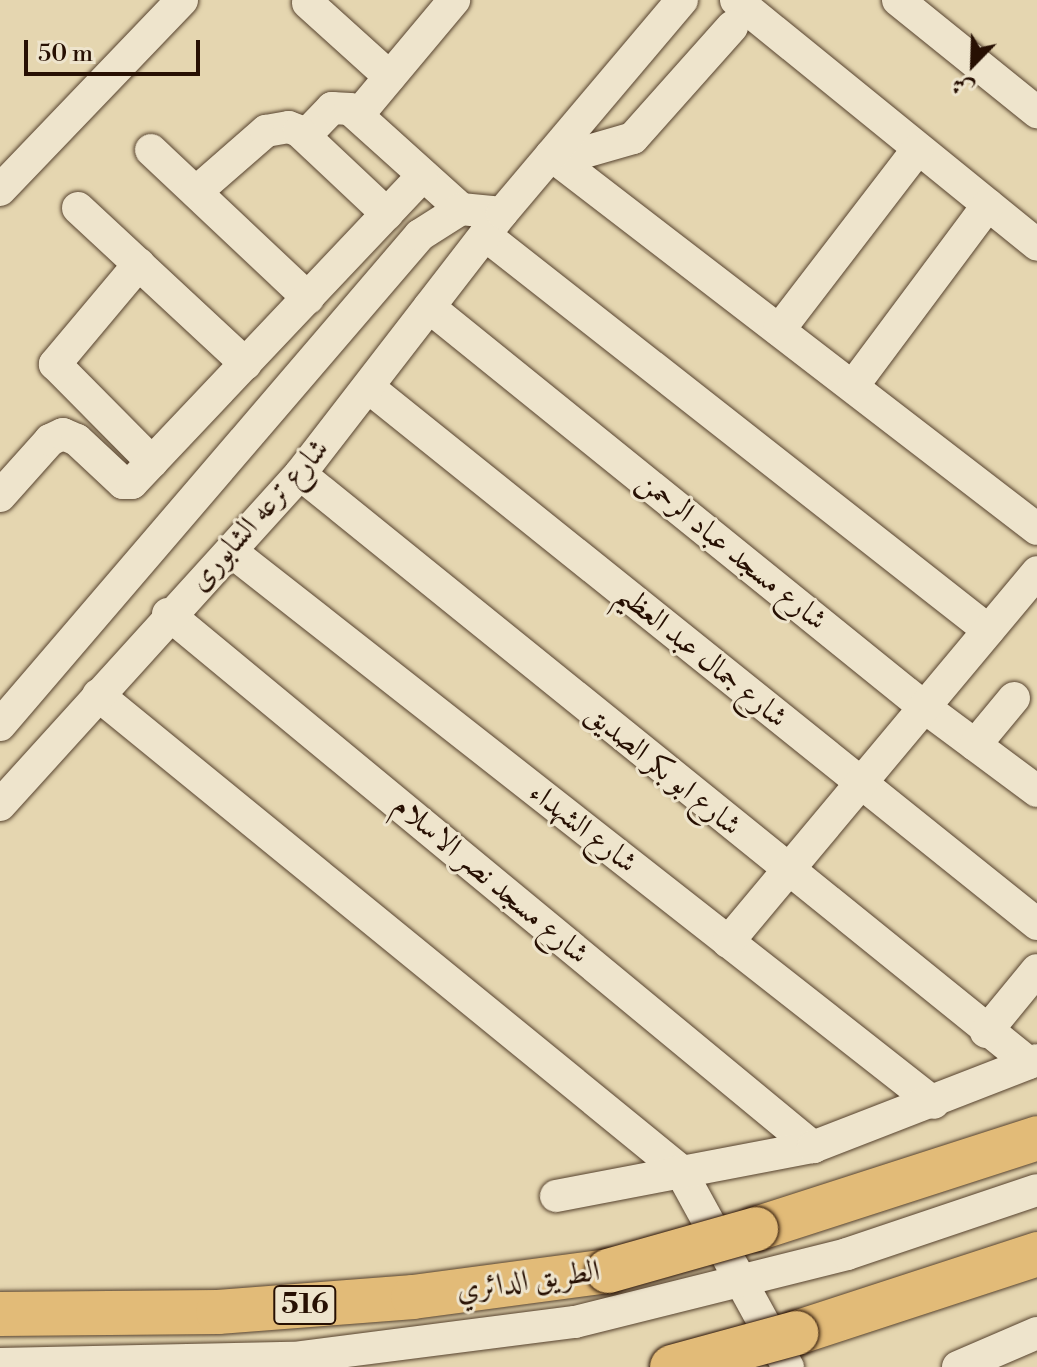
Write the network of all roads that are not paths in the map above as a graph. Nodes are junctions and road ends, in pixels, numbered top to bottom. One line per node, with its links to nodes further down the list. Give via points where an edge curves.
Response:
1 (182, 0): 15 (street)
2 (454, 0): 7 (street)
3 (682, 0): 13 (street, شارع ترعه الشابورى)
4 (898, 0): 8 (street)
5 (308, 3): 7 (street)
6 (734, 14): 11 (street); 13 (street, via 633,138)
7 (390, 77): 9 (street)
8 (1037, 112)
9 (358, 115): 10 (street, via 341,106 332,108); 14 (street)
10 (305, 136): 16 (street, via 289,127 266,131); 20 (street)
11 (918, 149): 17 (street); 26 (street)
12 (151, 150): 16 (street)
13 (554, 158): 21 (street, شارع ترعه الشابورى); 26 (street)
14 (422, 176): 19 (street); 20 (street)
15 (0, 190)
16 (196, 192): 24 (street)
17 (988, 205): 22 (street); 28 (street)
18 (78, 208): 23 (street)
19 (461, 209): 21 (street); 41 (street, شارع ترعه الشابورى, via 420,235)
20 (387, 214): 24 (street)
21 (494, 224): 25 (street, شارع ترعه الشابورى); 37 (street)
22 (1037, 245)
23 (139, 264): 27 (street); 30 (street, via 55,364)
24 (308, 298): 27 (street)
25 (429, 307): 29 (street, شارع ترعه الشابورى); 40 (street, شارع مسجد عباد الرحمن)
26 (779, 330): 28 (street)
27 (246, 364): 30 (street)
28 (853, 386): 33 (street)
29 (368, 387): 31 (street, شارع ترعه الشابورى); 43 (street, شارع جمال عبد العظيم)
30 (152, 462): 32 (street, via 125,484 63,434 50,440)
31 (300, 474): 34 (street, شارع ترعه الشابورى); 46 (street, شارع ابو بكر الصديق)
32 (0, 496)
33 (1037, 529)
34 (232, 552): 36 (street, شارع ترعه الشابورى); 48 (street, شارع الشهداء)
35 (1037, 572): 37 (street)
36 (168, 614): 38 (street, شارع ترعه الشابورى); 54 (street, شارع مسجد نصر الاسلام)
37 (988, 630): 40 (street)
38 (98, 695): 45 (street, شارع ترعه الشابورى); 55 (street)
39 (1014, 698): 42 (street)
40 (924, 707): 42 (street, شارع مسجد عباد الرحمن); 43 (street)
41 (0, 725)
42 (975, 745): 44 (street, شارع مسجد عباد الرحمن)
43 (861, 783): 46 (street); 47 (street, شارع جمال عبد العظيم)
44 (1037, 791)
45 (0, 805)
46 (787, 871): 48 (street); 50 (street, شارع ابو بكر الصديق)
47 (1037, 924)
48 (728, 942): 52 (street, شارع الشهداء)
49 (1037, 970): 50 (street)
50 (986, 1032): 51 (street, شارع ابو بكر الصديق)
51 (1033, 1062): 52 (street)
52 (934, 1103): 54 (street)
53 (1037, 1138): 59 (highway, الطريق الدائري / 516, bridge, via 608,1271 413,1297 233,1311)
54 (813, 1147): 55 (street)
55 (680, 1170): 57 (street); 61 (street)
56 (1037, 1190): 62 (street, via 847,1254 575,1322 293,1358)
57 (556, 1196)
58 (1037, 1254): 61 (highway)
59 (0, 1314)
60 (1037, 1333): 64 (street)
61 (792, 1350): 63 (highway, bridge)
62 (0, 1364)
63 (672, 1367)
64 (958, 1367)

